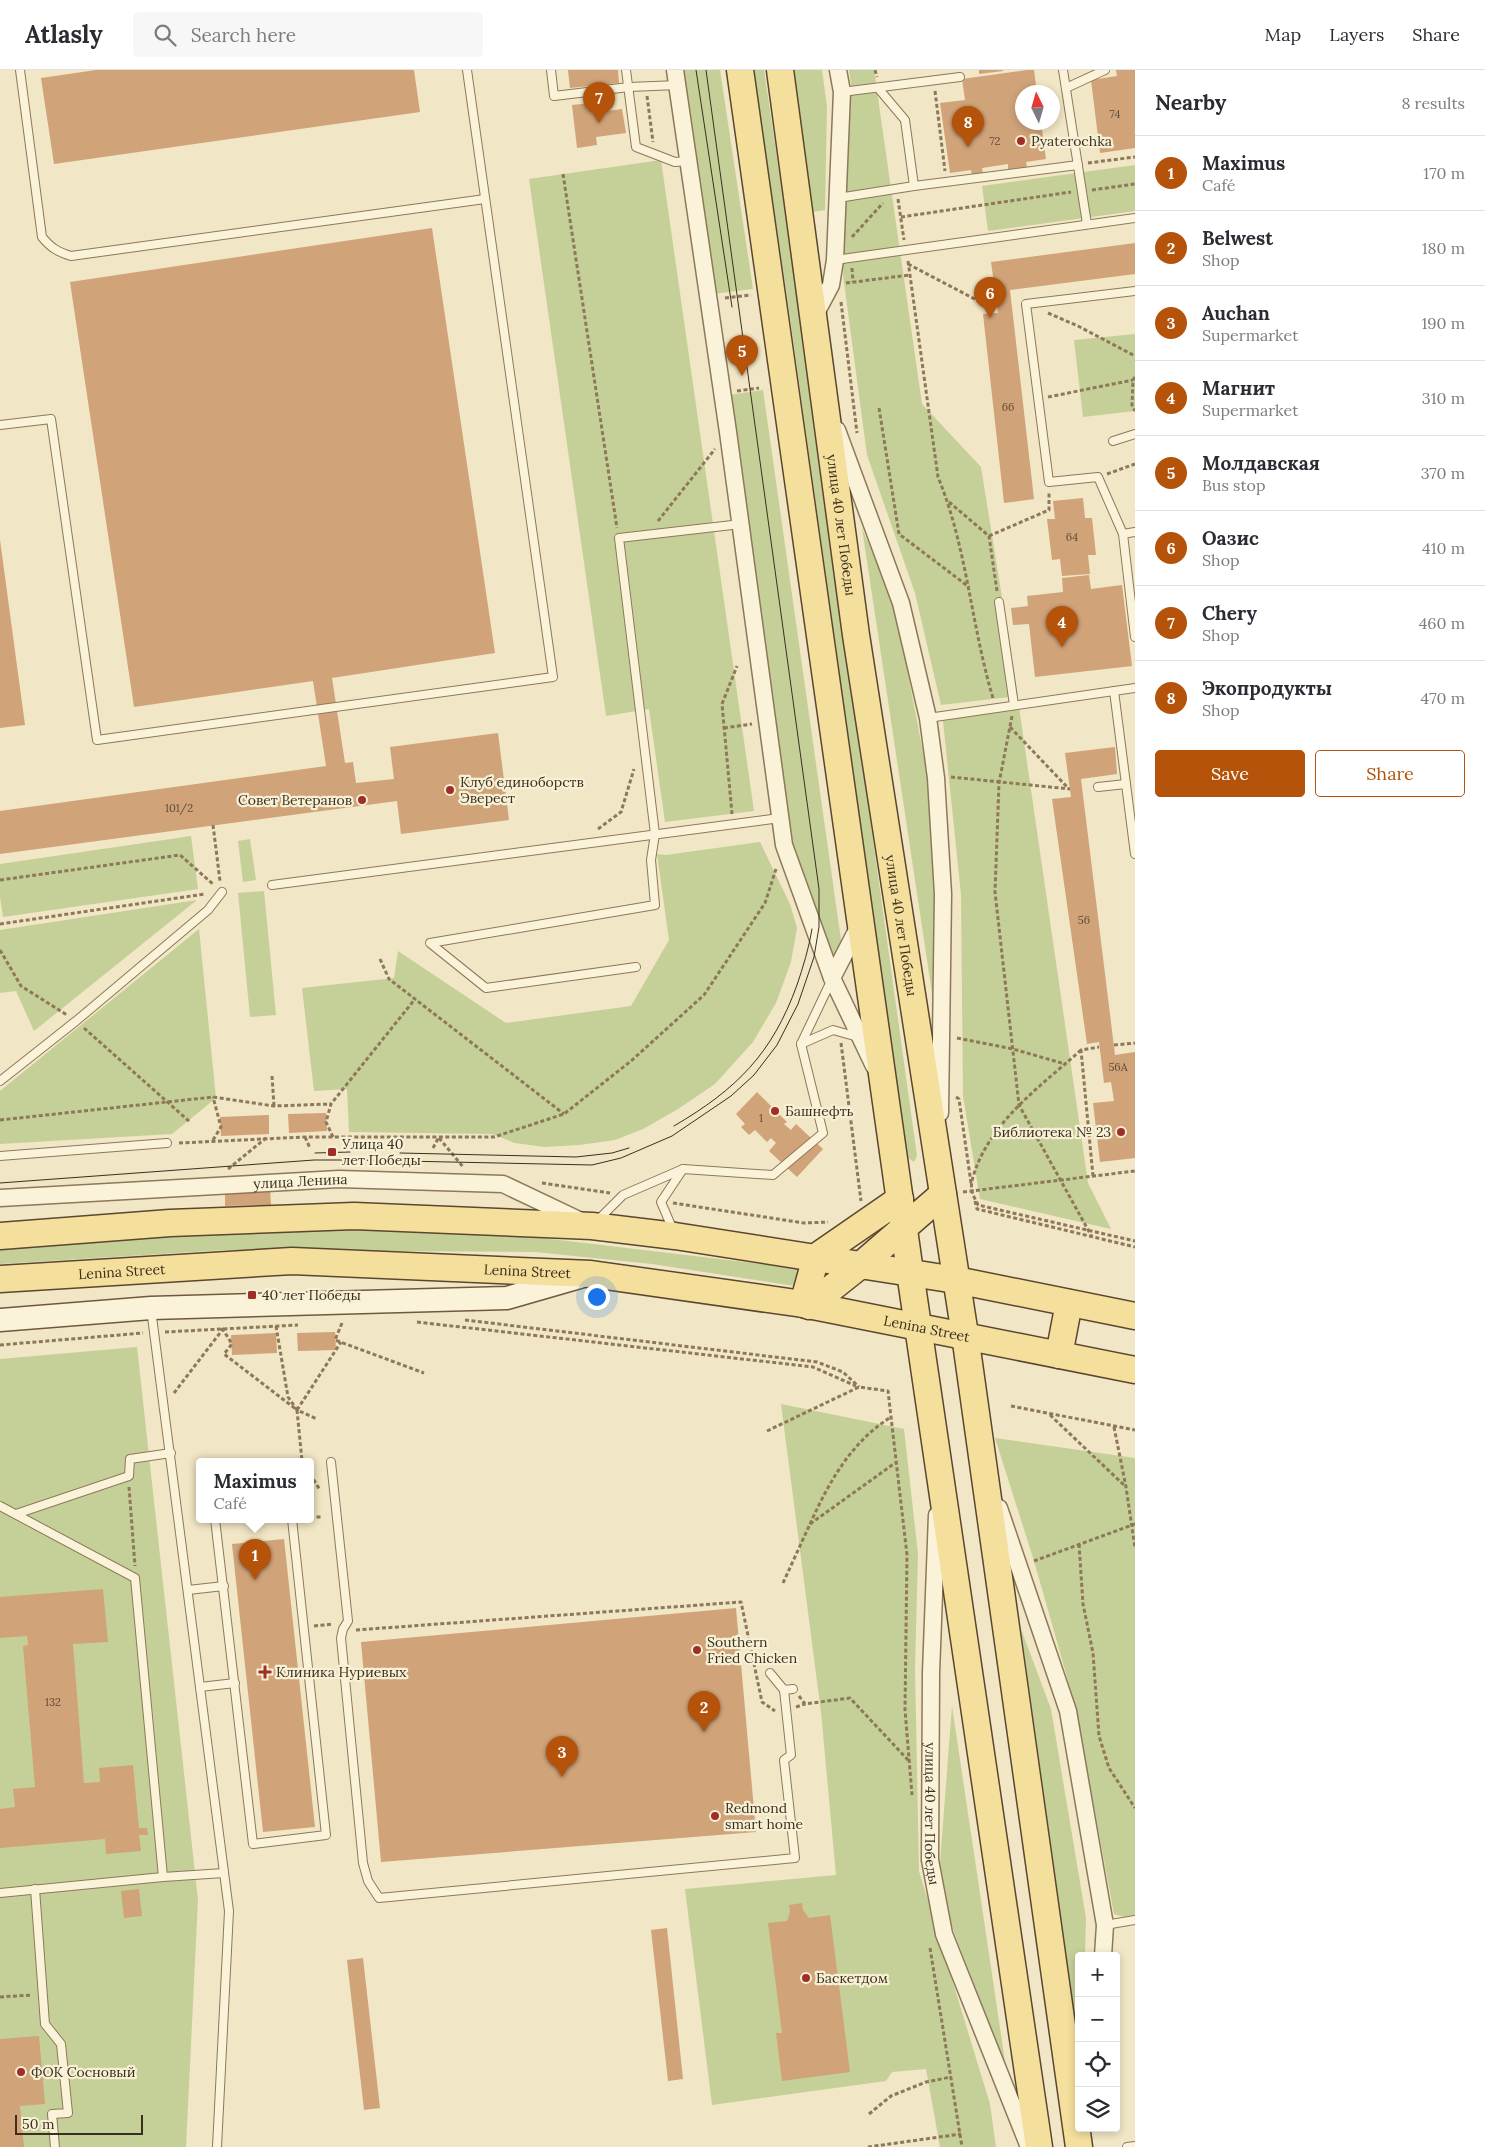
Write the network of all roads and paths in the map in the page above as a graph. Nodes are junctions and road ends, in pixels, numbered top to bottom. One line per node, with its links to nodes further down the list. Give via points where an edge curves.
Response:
1 (20, 70): 28 (lane, via 42,237 59,253 71,256)
2 (467, 70): 28 (lane)
3 (551, 70): 14 (lane, via 554,96)
4 (626, 70): 14 (lane)
5 (740, 70): 91 (main road, улица 40 лет Победы)
6 (780, 70): 40 (main road, улица 40 лет Победы)
7 (838, 70): 17 (street)
8 (1063, 70): 16 (lane)
9 (1105, 70): 16 (lane)
10 (676, 77): 13 (lane); 19 (street, улица 40 лет Победы)
11 (960, 77): 12 (lane)
12 (934, 81): 15 (lane); 22 (path)
13 (646, 86): 14 (lane); 19 (path, via 653,146 673,153)
14 (628, 87): 19 (lane, via 636,147)
15 (878, 88): 17 (lane); 24 (lane, via 905,120)
16 (1066, 88): 20 (lane)
17 (842, 92): 27 (street)
18 (1135, 157): 20 (path)
19 (682, 161): 48 (street, улица 40 лет Победы)
20 (1078, 165): 22 (lane); 26 (lane)
21 (563, 174): 63 (path)
22 (946, 182): 24 (lane)
23 (1135, 184): 26 (path)
24 (914, 186): 25 (lane)
25 (896, 189): 27 (lane); 29 (path); 33 (path, via 851,237)
26 (1082, 191): 29 (path); 31 (lane)
27 (838, 198): 34 (street)
28 (485, 199): 47 (lane, via 553,677 97,740 51,418)
29 (901, 217): 32 (path)
30 (1135, 218): 31 (lane)
31 (1087, 224): 32 (lane)
32 (906, 250): 33 (lane); 35 (path)
33 (852, 257): 34 (lane); 36 (path)
34 (835, 260): 40 (street, via 831,285)
35 (908, 264): 39 (path); 57 (path, via 938,477)
36 (853, 282)
37 (1135, 291): 38 (lane)
38 (1026, 304): 41 (path, via 1078,326); 44 (lane)
39 (988, 306)
40 (814, 317): 43 (main road, улица 40 лет Победы)
41 (1135, 356)
42 (1134, 379): 44 (path); 46 (path, via 1132,405)
43 (824, 394): 72 (street, улица 40 лет Победы, via 901,603); 130 (main road, улица 40 лет Победы, via 856,635)
44 (1038, 399): 56 (lane)
45 (879, 408): 64 (path, via 899,534)
46 (1135, 411)
47 (0, 425)
48 (728, 432): 52 (path); 54 (street, улица 40 лет Победы)
49 (1135, 434): 50 (lane)
50 (1113, 441)
51 (712, 442): 52 (path)
52 (713, 451): 54 (path, via 715,470); 61 (path)
53 (1135, 464): 55 (path)
54 (733, 468): 58 (street, улица 40 лет Победы)
55 (1098, 478): 56 (lane); 60 (lane)
56 (1050, 482): 62 (path, via 1049,510)
57 (948, 502): 62 (path); 64 (path)
58 (741, 524): 61 (lane); 73 (street, улица 40 лет Победы)
59 (1135, 532): 60 (lane)
60 (1123, 534): 66 (lane)
61 (647, 535): 63 (lane)
62 (989, 536): 65 (path)
63 (619, 538): 76 (lane)
64 (969, 588): 71 (path, via 984,667)
65 (999, 602): 70 (lane)
66 (1135, 637)
67 (737, 666): 75 (path, via 722,704)
68 (1135, 688): 69 (lane)
69 (1114, 691): 70 (lane); 79 (lane)
70 (1014, 704): 71 (lane); 74 (path)
71 (996, 707): 72 (lane)
72 (928, 718): 77 (street, улица 40 лет Победы)
73 (768, 721): 75 (path); 81 (street, улица 40 лет Победы)
74 (1010, 727): 78 (path); 78 (path, via 1070,789)
75 (724, 728): 82 (path)
76 (645, 738): 84 (lane); 85 (path, via 621,812)
77 (936, 778): 78 (path); 111 (street, улица 40 лет Победы, via 943,894)
78 (999, 783): 106 (path, via 995,892)
79 (1126, 784): 80 (lane); 87 (lane)
80 (1098, 787)
81 (780, 818): 82 (lane); 86 (street, улица 40 лет Победы)
82 (733, 824): 84 (lane)
83 (213, 825): 90 (path)
84 (655, 834): 85 (lane); 95 (lane, via 651,860 655,905 430,943 486,988)
85 (574, 845): 89 (lane)
86 (784, 845): 96 (street, улица 40 лет Победы); 118 (path, via 765,902 704,995 631,1061)
87 (1135, 854)
88 (0, 880): 90 (path, via 180,856)
89 (272, 885)
90 (222, 892): 92 (path); 98 (lane, via 208,910)
91 (861, 922): 96 (street); 112 (main road, улица 40 лет Победы)
92 (0, 924)
93 (0, 950): 98 (path, via 21,986)
94 (380, 960): 97 (path, via 389,979)
95 (636, 967)
96 (832, 978): 101 (street, улица 40 лет Победы); 103 (lane)
97 (414, 1000): 115 (path); 118 (path)
98 (76, 1021): 110 (lane); 114 (path)
99 (840, 1032): 101 (lane); 103 (lane, via 833,1030); 142 (path)
100 (955, 1037): 106 (path)
101 (860, 1038): 112 (street, улица 40 лет Победы)
102 (1135, 1043): 104 (path)
103 (801, 1044): 132 (lane, via 823,1133 773,1175)
104 (1114, 1045)
105 (1099, 1047): 107 (path)
106 (1013, 1049): 108 (path); 116 (path)
107 (1081, 1050): 108 (path); 135 (path)
108 (1065, 1064): 116 (path)
109 (272, 1076): 117 (path)
110 (0, 1081)
111 (941, 1083): 130 (street, улица 40 лет Победы); 138 (path, via 959,1099)
112 (884, 1089): 131 (main road, улица 40 лет Победы)
113 (213, 1096): 114 (path); 117 (path); 125 (path, via 221,1126)
114 (165, 1102): 119 (path); 120 (path)
115 (331, 1104): 117 (path); 122 (path, via 326,1122)
116 (1020, 1105): 136 (path); 138 (path, via 982,1152 973,1177)
117 (274, 1106)
118 (564, 1114): 123 (path, via 494,1137)
119 (0, 1120)
120 (190, 1122)
121 (305, 1137): 122 (path); 124 (path); 127 (path)
122 (333, 1137): 123 (path)
123 (439, 1137): 128 (path); 134 (path)
124 (266, 1138): 125 (path); 137 (path, via 227,1170)
125 (212, 1141): 126 (path)
126 (167, 1144): 129 (lane)
127 (310, 1148)
128 (433, 1148)
129 (0, 1156)
130 (938, 1160): 131 (main road); 139 (main road, улица 40 лет Победы)
131 (896, 1166): 141 (main road, улица 40 лет Победы)
132 (683, 1169): 143 (lane, via 623,1195); 147 (lane, via 660,1202)
133 (1135, 1171): 135 (path)
134 (468, 1172)
135 (1093, 1176): 136 (path)
136 (1060, 1180): 138 (path); 145 (path)
137 (225, 1184): 140 (street, улица Ленина); 143 (street, улица Ленина, via 339,1178 503,1184)
138 (972, 1191): 145 (path, via 978,1205); 148 (path, via 977,1210)
139 (943, 1194): 144 (main road); 156 (main road, улица 40 лет Победы)
140 (0, 1198)
141 (900, 1200): 144 (main road, улица 40 лет Победы); 151 (main road)
142 (862, 1209)
143 (592, 1226): 146 (main road, via 354,1216 170,1223); 147 (main road)
144 (904, 1228): 152 (main road); 153 (main road, улица 40 лет Победы)
145 (1089, 1230): 148 (path); 149 (path)
146 (0, 1236)
147 (675, 1236): 151 (main road)
148 (1092, 1237): 150 (path)
149 (1135, 1241)
150 (1135, 1247)
151 (816, 1257): 152 (main road); 158 (main road)
152 (862, 1264): 153 (main road); 158 (main road)
153 (910, 1272): 156 (main road); 170 (main road, улица 40 лет Победы)
154 (591, 1274): 155 (main road, Lenina Street, via 292,1261); 158 (main road, Lenina Street); 162 (street, via 507,1298)
155 (0, 1279)
156 (956, 1280): 157 (main road); 173 (main road, улица 40 лет Победы)
157 (1068, 1302): 159 (main road); 176 (main road)
158 (806, 1305): 170 (main road, Lenina Street)
159 (1135, 1316)
160 (0, 1320): 162 (street)
161 (460, 1320): 179 (path, via 817,1362 843,1372)
162 (153, 1322): 171 (path); 172 (path); 175 (path); 181 (lane)
163 (411, 1322): 179 (path, via 813,1367)
164 (222, 1323): 171 (path)
165 (342, 1323): 166 (path); 167 (path); 174 (path, via 335,1340)
166 (352, 1323)
167 (332, 1324)
168 (304, 1325): 169 (path)
169 (276, 1326): 171 (path); 183 (path, via 288,1397)
170 (919, 1326): 173 (main road, Lenina Street); 195 (main road, улица 40 лет Победы)
171 (222, 1329): 181 (path); 183 (path, via 232,1344 224,1354)
172 (106, 1331)
173 (965, 1335): 176 (main road, Lenina Street); 191 (main road, улица 40 лет Победы)
174 (342, 1342): 178 (path); 183 (path)
175 (0, 1345)
176 (1059, 1355): 177 (main road, Lenina Street)
177 (1135, 1370)
178 (424, 1372)
179 (859, 1387): 180 (path); 189 (path)
180 (888, 1391)
181 (164, 1406): 190 (lane)
182 (1011, 1406): 184 (path)
183 (297, 1410): 186 (path); 192 (path)
184 (1049, 1414): 187 (path); 197 (path)
185 (891, 1417): 204 (path, via 875,1426 843,1461 827,1486)
186 (317, 1419)
187 (1114, 1427): 188 (path); 197 (path)
188 (1135, 1430)
189 (767, 1431)
190 (171, 1453): 196 (lane, via 130,1459); 212 (lane)
191 (981, 1457): 195 (main road); 229 (street, улица 40 лет Победы, via 1068,1711); 243 (main road, улица 40 лет Победы)
192 (302, 1458)
193 (331, 1462): 213 (lane, via 348,1621)
194 (895, 1463): 204 (path)
195 (939, 1463): 241 (street, улица 40 лет Победы, via 931,1674 930,1860 944,1934); 242 (main road, улица 40 лет Победы)
196 (129, 1476): 199 (lane); 209 (path)
197 (1126, 1487): 205 (path)
198 (0, 1506): 199 (lane)
199 (16, 1514): 209 (lane)
200 (314, 1517): 201 (path)
201 (323, 1517)
202 (216, 1523): 211 (lane)
203 (292, 1523): 214 (lane)
204 (810, 1524): 210 (path)
205 (1133, 1524): 206 (path); 207 (path)
206 (1079, 1544): 208 (path); 223 (path, via 1083,1604 1093,1653 1099,1736 1109,1768)
207 (1135, 1548)
208 (1034, 1561)
209 (136, 1578): 225 (lane)
210 (783, 1583)
211 (224, 1586): 212 (lane); 216 (lane)
212 (188, 1590): 217 (lane)
213 (339, 1626): 214 (path); 221 (path, via 364,1630 741,1602 762,1702 775,1711); 221 (lane, via 363,1863 368,1881 379,1898 795,1858 784,1760 791,1755)
214 (304, 1627): 216 (lane, via 326,1835 252,1844)
215 (770, 1673): 219 (lane)
216 (235, 1683): 217 (lane)
217 (200, 1687): 224 (lane)
218 (794, 1689): 219 (lane); 220 (path)
219 (784, 1690): 221 (lane)
220 (805, 1704): 221 (path); 222 (path, via 850,1698)
221 (786, 1710)
222 (910, 1761)
223 (1135, 1808)
224 (224, 1873): 225 (lane); 239 (lane, via 228,1911)
225 (163, 1877): 226 (lane)
226 (35, 1889): 227 (lane); 231 (lane)
227 (0, 1893)
228 (1135, 1920): 229 (lane)
229 (1105, 1925): 230 (street, улица 40 лет Победы)
230 (1103, 1952)
231 (43, 1994): 232 (path); 238 (lane, via 45,2024 62,2044 68,2113 52,2114)
232 (0, 1997)
233 (951, 2077): 234 (path, via 926,2082 891,2096)
234 (869, 2114)
235 (1090, 2132): 244 (street)
236 (961, 2134): 240 (path)
237 (1135, 2146): 245 (lane)
238 (55, 2147)
239 (217, 2147)
240 (868, 2147)
241 (1028, 2147)
242 (1039, 2147)
243 (1080, 2147)
244 (1088, 2147)
245 (1127, 2147)

